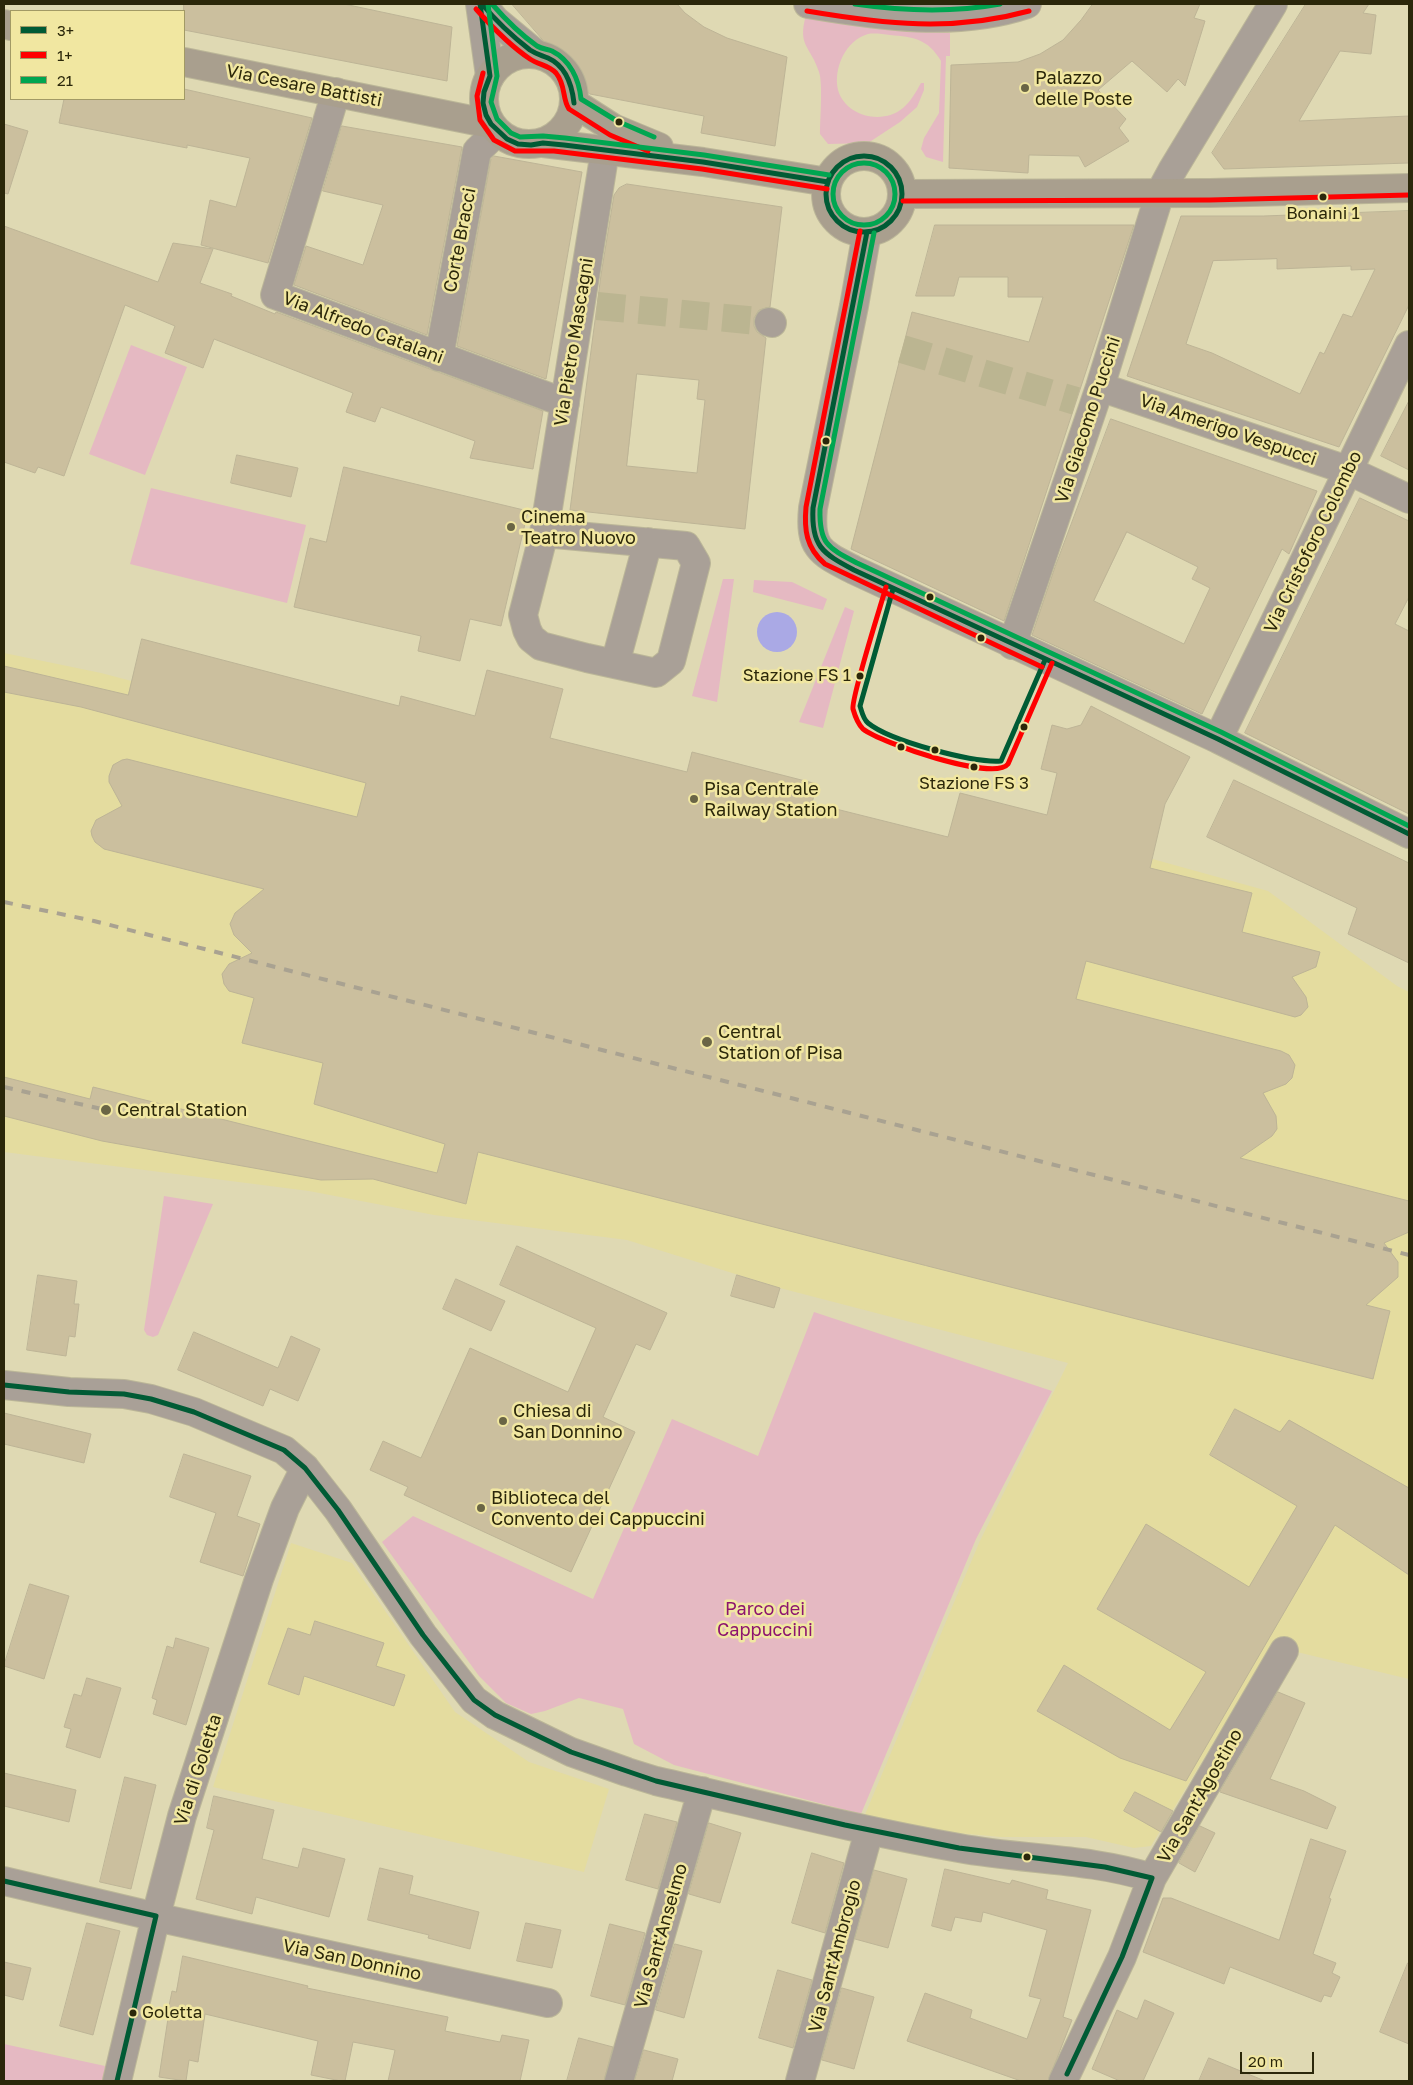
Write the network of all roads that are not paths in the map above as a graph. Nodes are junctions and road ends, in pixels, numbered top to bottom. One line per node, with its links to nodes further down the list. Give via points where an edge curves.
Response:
1 (481, 4): 5 (street); 7 (street)
2 (808, 4): 3 (street, via 875,14 938,17 989,14)
3 (1027, 4)
4 (1273, 4): 17 (street, Via Giacomo Puccini)
5 (536, 54): 7 (main road, via 510,58 498,66); 9 (main road, via 550,59 569,77)
6 (185, 62): 8 (main road, Via Cesare Battisti)
7 (487, 84): 10 (main road, Via Cesare Battisti, via 458,104); 11 (main road, via 484,109)
8 (336, 92): 10 (main road, Via Cesare Battisti); 21 (street, Via Alfredo Catalani, via 275,295)
9 (574, 103): 12 (main road, via 572,116 565,127); 14 (main road, via 630,136)
10 (424, 110): 11 (main road, Via Cesare Battisti)
11 (494, 128): 12 (main road, via 518,144); 21 (street, Corte Bracci, via 477,150)
12 (543, 143): 13 (main road)
13 (605, 151): 14 (main road); 23 (street, Via Pietro Mascagni)
14 (703, 162): 15 (main road)
15 (828, 182): 18 (main road, via 843,162 866,156 882,160 894,169 900,178); 19 (main road, via 827,199 835,218 849,229)
16 (1409, 188): 17 (main road)
17 (1160, 193): 18 (main road); 22 (street, Via Giacomo Puccini)
18 (903, 194): 19 (main road, via 892,219 881,228)
19 (866, 232): 28 (street, via 812,524 814,540 828,557)
20 (1409, 345): 24 (street, Via Cristoforo Colombo)
21 (438, 357): 23 (street, Via Alfredo Catalani)
22 (1085, 397): 24 (street, Via Amerigo Vespucci); 28 (street, Via Giacomo Puccini)
23 (565, 403): 26 (street, Via Pietro Mascagni)
24 (1347, 470): 25 (street, Via Amerigo Vespucci); 30 (street, Via Cristoforo Colombo)
25 (1409, 499)
26 (544, 533): 27 (street); 29 (street, Via Pietro Mascagni, via 523,615 531,638 541,646)
27 (648, 542): 29 (street); 29 (street, Via Pietro Mascagni, via 686,546 696,563 671,661 656,673)
28 (1012, 645): 30 (street)
29 (615, 664)
30 (1218, 739): 31 (street)
31 (1409, 834)
32 (4, 1385): 33 (street, via 124,1394 174,1405 284,1450)
33 (305, 1468): 35 (street, via 370,1554 423,1635 484,1709 571,1752 627,1772); 39 (street, Via di Goletta, via 285,1508 259,1579 182,1816)
34 (1284, 1651): 37 (street, Via Sant'Agostino)
35 (702, 1791): 36 (street); 43 (street, Via Sant'Anselmo)
36 (869, 1830): 37 (street, via 996,1854 1105,1866); 44 (street, Via Sant'Ambrogio)
37 (1152, 1878): 41 (street, Via Sant'Agostino)
38 (4, 1881): 39 (street, Via San Donnino)
39 (156, 1916): 40 (street, Via San Donnino); 42 (street, Via di Goletta)
40 (548, 2003)
41 (1071, 2079)
42 (117, 2081)
43 (619, 2081)
44 (800, 2081)

